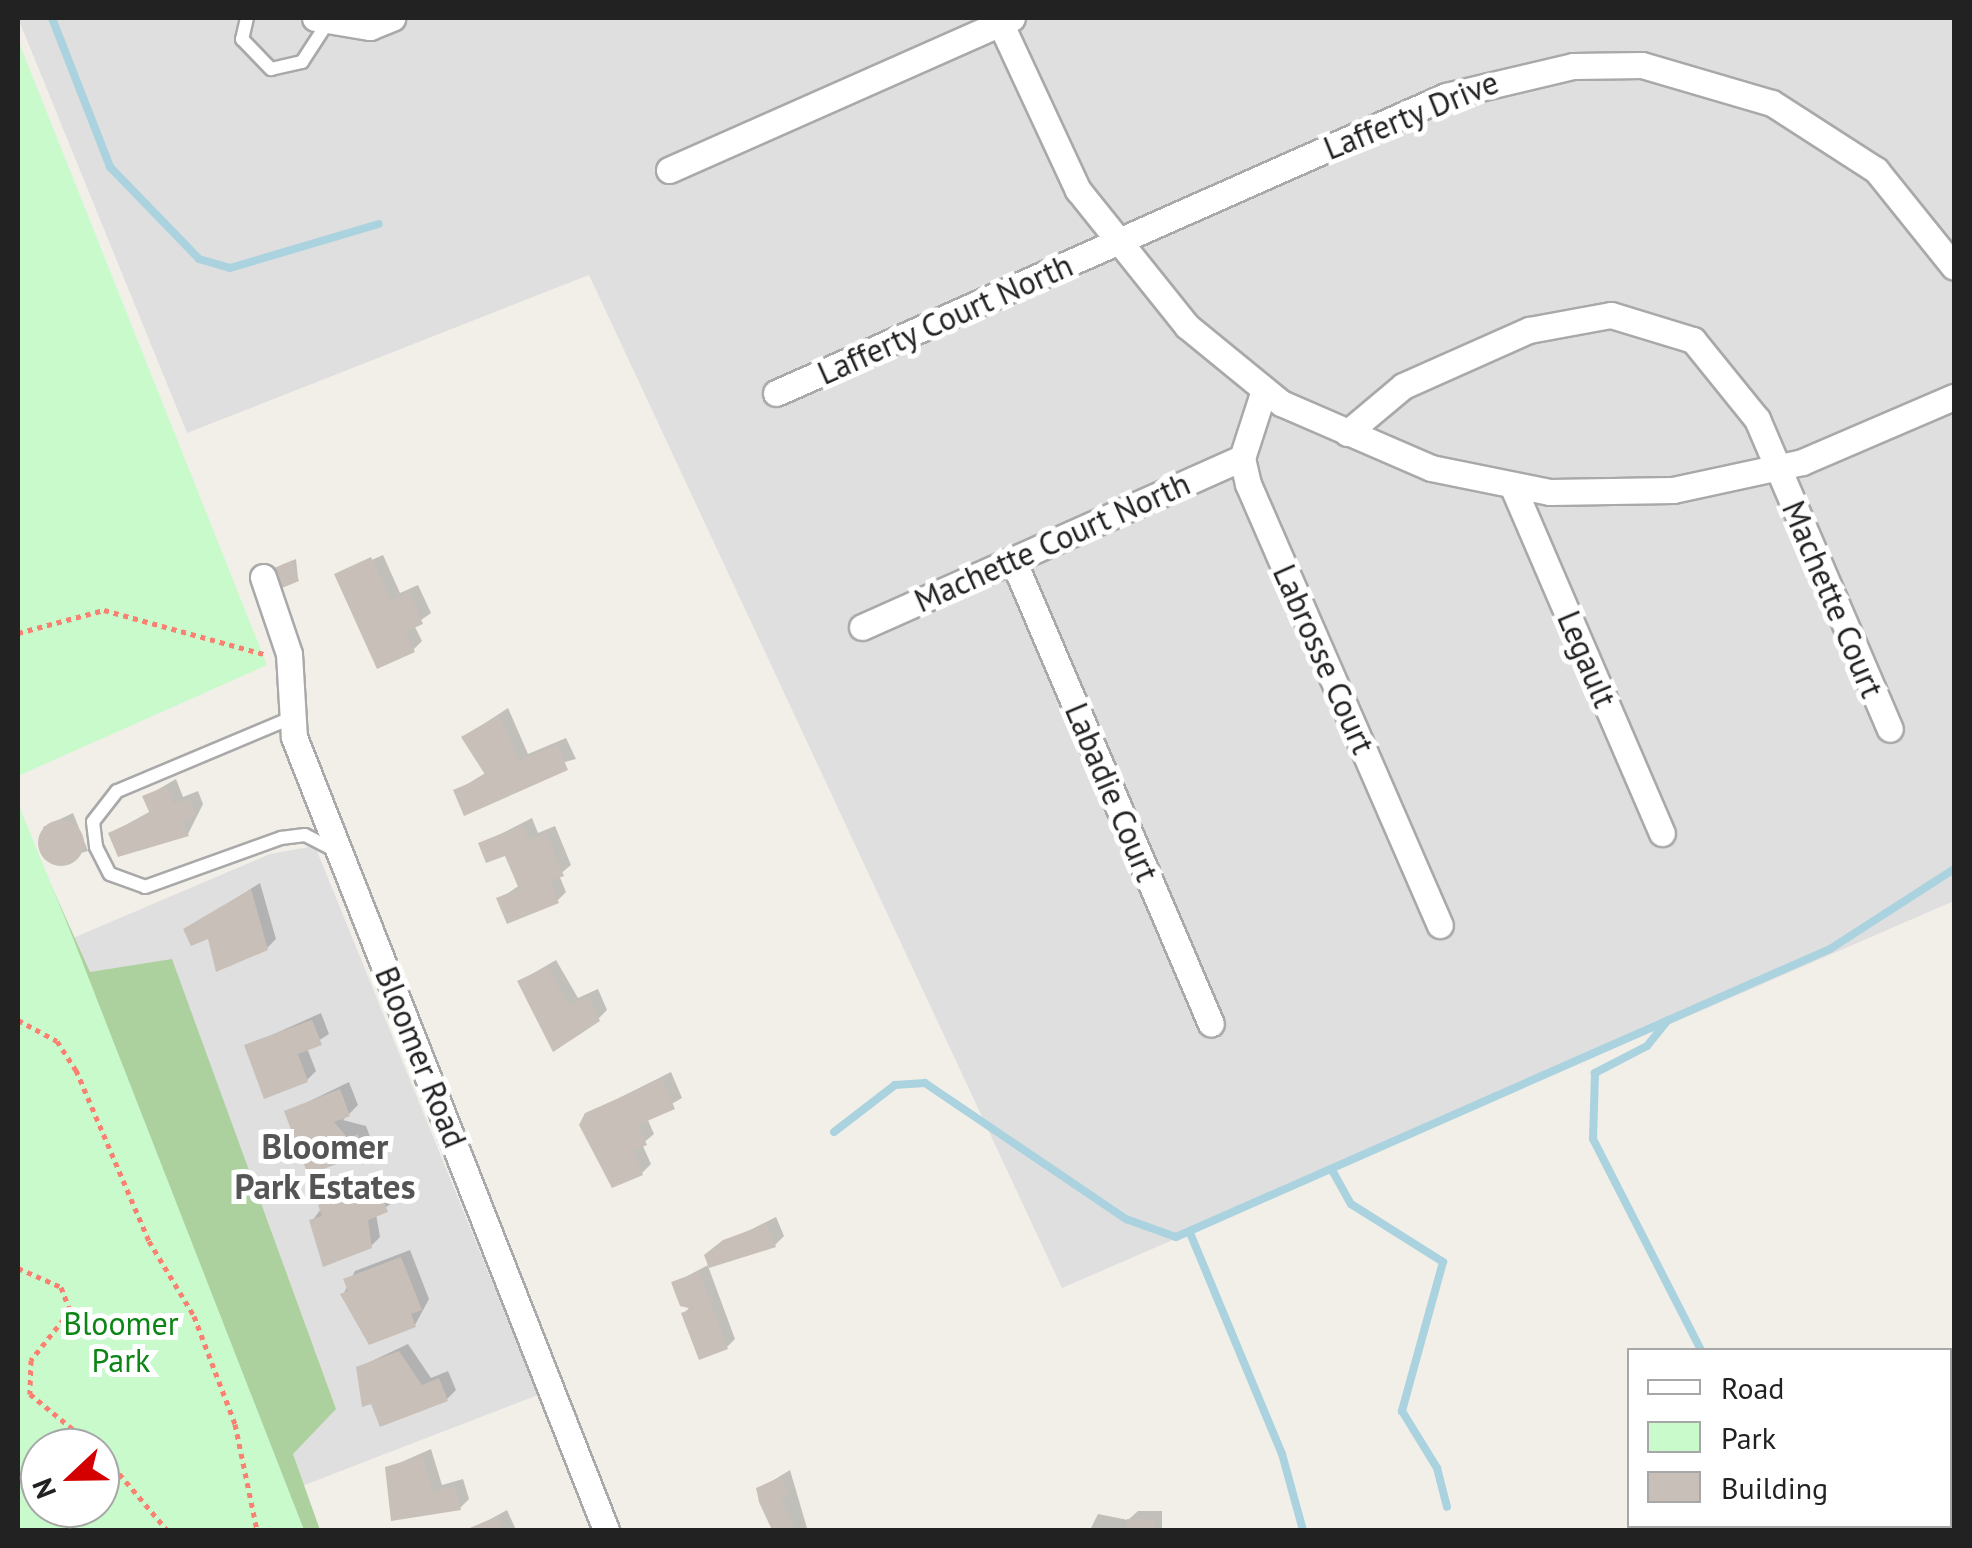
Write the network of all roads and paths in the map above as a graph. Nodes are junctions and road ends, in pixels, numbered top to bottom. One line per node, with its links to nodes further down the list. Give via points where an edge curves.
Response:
1 (246, 18): 4 (lane, via 242,40 271,70 302,62)
2 (392, 18): 4 (street, via 370,27)
3 (1004, 19): 5 (street); 6 (street, via 1062,160)
4 (321, 20)
5 (669, 170)
6 (1114, 245): 7 (street, Lafferty Drive, via 1446,96 1512,75 1642,65 1772,103 1829,134 1919,212); 8 (street, via 1186,326); 9 (street, Lafferty Court North)
7 (1954, 267)
8 (1264, 390): 11 (street); 12 (street)
9 (776, 394)
10 (1954, 398): 13 (street)
11 (1347, 433): 13 (street, Machette Court, via 1402,386 1529,330 1610,315 1693,340 1741,390); 14 (street, via 1431,468)
12 (1242, 458): 15 (street, Machette Court North); 24 (street, Labrosse Court)
13 (1777, 470): 14 (street, via 1612,495); 21 (street, Machette Court)
14 (1512, 485): 22 (street, Legault)
15 (1012, 560): 17 (street, Machette Court North); 26 (street, Labadie Court)
16 (263, 577): 19 (street, Bloomer Road)
17 (862, 627)
18 (18, 633): 19 (path, via 88,612 142,615 272,658)
19 (293, 686): 20 (street, Bloomer Road)
20 (291, 718): 23 (street, Bloomer Road); 23 (lane, via 118,791 93,822 96,847 110,874 144,887 281,838 305,835)
21 (1890, 730)
22 (1662, 834)
23 (340, 853): 32 (street, Bloomer Road)
24 (1440, 925)
25 (18, 1020): 31 (path, via 57,1041 76,1070 150,1241 194,1316 235,1424)
26 (1212, 1024)
27 (18, 1268): 28 (path, via 61,1286 70,1311 31,1360 30,1394)
28 (72, 1428)
29 (120, 1474): 30 (path)
30 (168, 1530)
31 (256, 1530)
32 (606, 1530)

